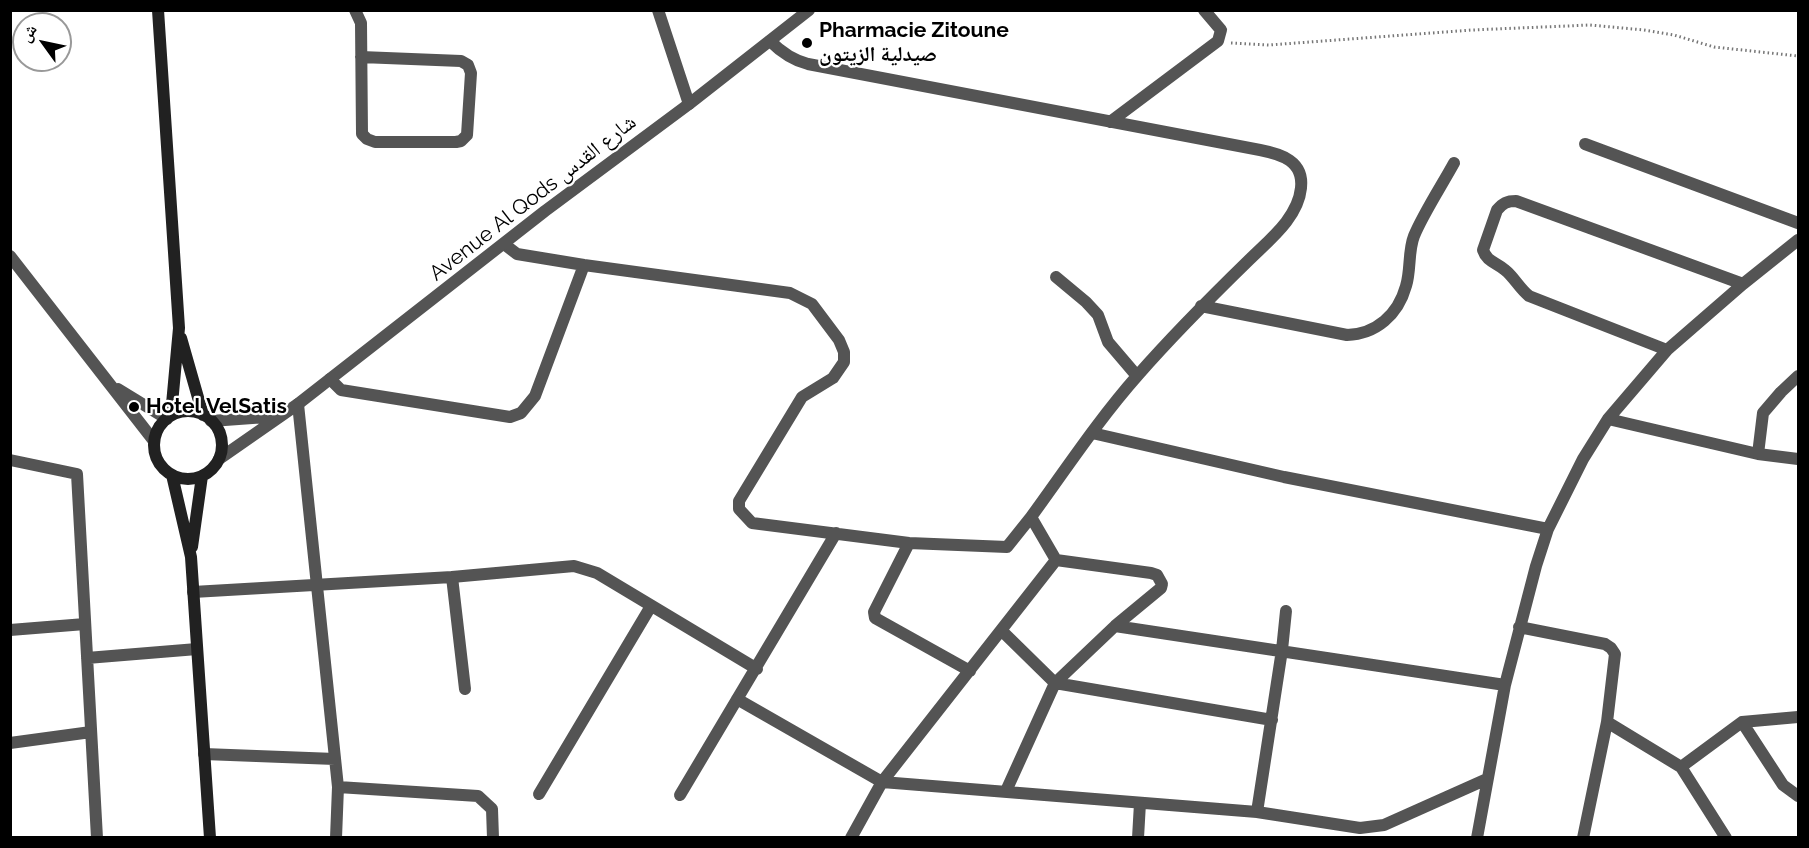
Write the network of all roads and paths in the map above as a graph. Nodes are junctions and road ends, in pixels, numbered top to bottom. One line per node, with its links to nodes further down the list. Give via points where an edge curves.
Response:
1 (158, 10): 22 (main road)
2 (355, 10): 9 (street, via 361,22)
3 (658, 10): 10 (street)
4 (809, 10): 6 (street, Avenue Al Qods شارع القدس)
5 (1204, 10): 7 (street, via 1221,30)
6 (770, 41): 10 (street, Avenue Al Qods شارع القدس); 11 (street, via 798,61)
7 (1218, 41): 8 (path, via 1269,45 1590,25 1674,35 1714,47); 11 (street)
8 (1798, 56)
9 (361, 57): 9 (street, via 362,134 367,140 456,142 467,135 471,73 468,65 461,61)
10 (689, 104): 16 (street, Avenue Al Qods شارع القدس)
11 (1110, 122): 21 (street, via 1281,154 1296,165 1301,188 1292,213 1280,230)
12 (1586, 144): 14 (street)
13 (1454, 163): 21 (street, via 1414,237 1406,285 1384,324 1359,335 1347,335)
14 (1798, 223)
15 (1798, 240): 20 (street)
16 (504, 244): 18 (street, via 517,254); 26 (street, Avenue Al Qods شارع القدس)
17 (10, 256): 27 (street)
18 (584, 265): 26 (street, via 535,396 521,414 510,417 341,390); 43 (street, via 790,293 812,304 839,340 844,362 833,378 802,397 739,501 739,509 752,523)
19 (1056, 277): 24 (street, via 1098,315 1108,342)
20 (1743, 284): 23 (street); 23 (street, via 1516,201 1502,204 1483,250 1521,289 1529,296)
21 (1201, 306): 24 (street)
22 (179, 328): 30 (main road); 31 (main road)
23 (1667, 350): 32 (street)
24 (1137, 376): 33 (street)
25 (1798, 376): 35 (street, via 1763,413)
26 (330, 379): 28 (street, Avenue Al Qods شارع القدس)
27 (112, 385): 30 (street); 34 (street)
28 (298, 404): 29 (street, Avenue Al Qods شارع القدس); 48 (street)
29 (281, 416): 31 (street); 36 (street, Avenue Al Qods شارع القدس)
30 (169, 417): 31 (main road, via 193,411); 34 (main road, via 160,425)
31 (207, 418): 36 (main road, via 218,429 221,439)
32 (1608, 419): 35 (street); 42 (street)
33 (1092, 433): 41 (street); 42 (street, via 1284,477)
34 (154, 441): 39 (main road, via 158,461)
35 (1758, 454): 37 (street)
36 (219, 459): 40 (main road)
37 (1798, 459)
38 (10, 460): 52 (street, via 77,474)
39 (172, 475): 40 (main road, via 187,479); 45 (main road)
40 (202, 476): 45 (main road)
41 (1031, 517): 44 (street, via 1008,547); 46 (street)
42 (1548, 529): 54 (street)
43 (836, 532): 44 (street); 60 (street)
44 (909, 543): 61 (street, via 874,612 875,618)
45 (191, 557): 49 (main road)
46 (1056, 560): 53 (street, via 1157,575 1161,588); 56 (street)
47 (452, 577): 48 (street); 50 (street, via 574,566 597,573); 64 (street)
48 (317, 584): 49 (street); 73 (street)
49 (194, 592): 57 (main road)
50 (651, 606): 60 (street); 79 (street)
51 (1286, 611): 58 (street)
52 (85, 624): 55 (street); 59 (street)
53 (1115, 626): 58 (street); 62 (street)
54 (1519, 627): 63 (street); 68 (street, via 1611,648 1615,654)
55 (10, 630)
56 (1002, 631): 61 (street); 62 (street)
57 (197, 649): 59 (street); 72 (main road)
58 (1282, 650): 63 (street); 67 (street)
59 (87, 658): 70 (street)
60 (756, 669): 65 (street)
61 (970, 671): 76 (street)
62 (1055, 683): 67 (street); 78 (street)
63 (1505, 686): 75 (street)
64 (465, 689)
65 (737, 699): 76 (street); 80 (street)
66 (1798, 717): 69 (street)
67 (1272, 720): 83 (street)
68 (1607, 722): 74 (street); 91 (street)
69 (1742, 722): 74 (street); 81 (street, via 1783,785)
70 (91, 732): 71 (street); 84 (street)
71 (10, 743)
72 (204, 754): 73 (street); 85 (main road)
73 (335, 759): 77 (street)
74 (1682, 767): 92 (street)
75 (1487, 779): 83 (street, via 1384,825 1360,828); 90 (street)
76 (882, 782): 78 (street); 88 (street)
77 (338, 787): 86 (street); 87 (street, via 478,796 492,809)
78 (1006, 791): 82 (street)
79 (539, 794)
80 (681, 795)
81 (1798, 796)
82 (1140, 803): 83 (street); 89 (street)
83 (1257, 812)
84 (97, 837)
85 (210, 837)
86 (336, 837)
87 (493, 837)
88 (851, 837)
89 (1138, 837)
90 (1476, 837)
91 (1583, 837)
92 (1726, 837)

